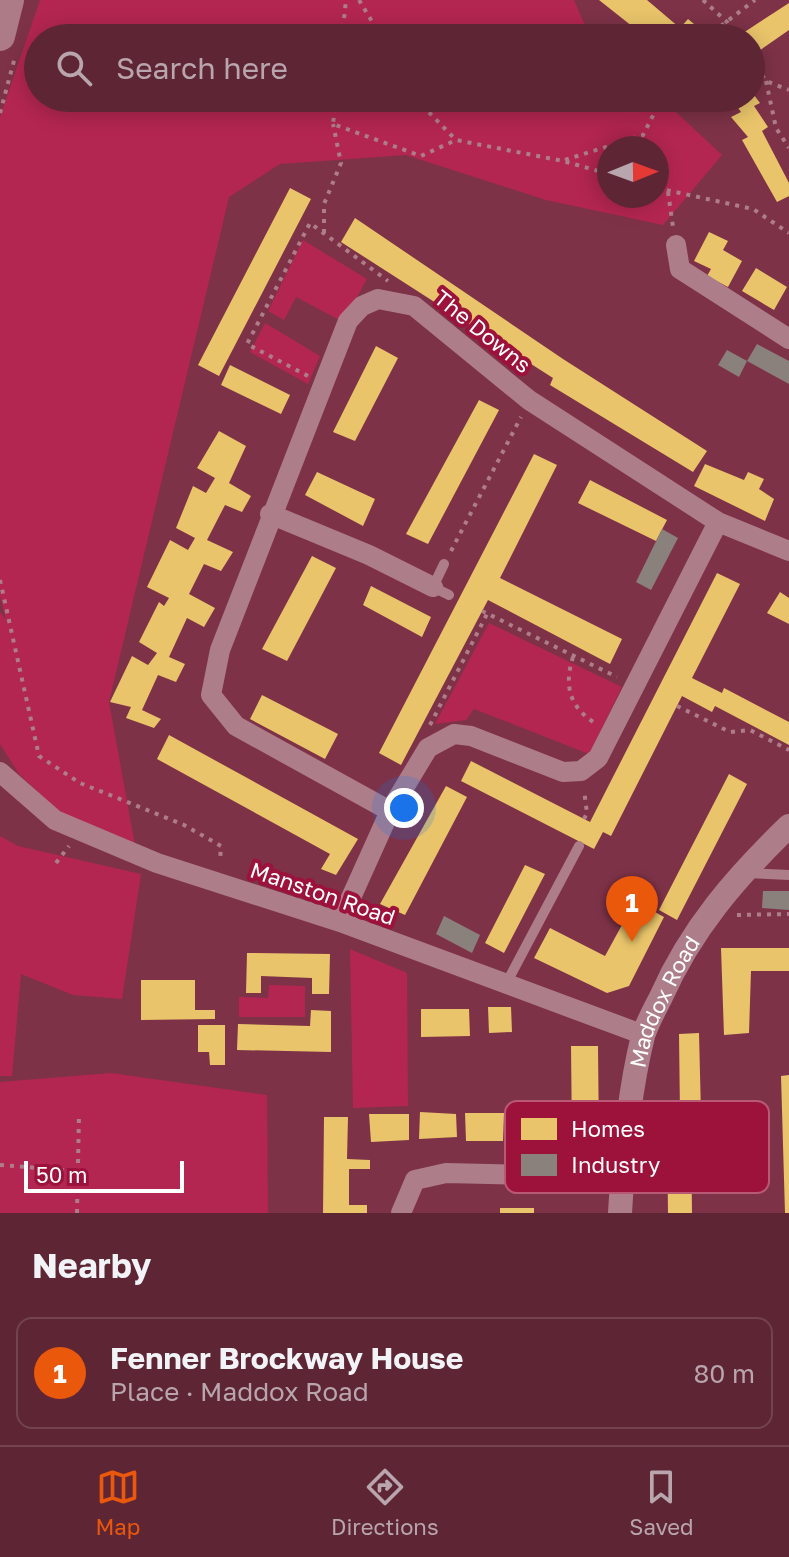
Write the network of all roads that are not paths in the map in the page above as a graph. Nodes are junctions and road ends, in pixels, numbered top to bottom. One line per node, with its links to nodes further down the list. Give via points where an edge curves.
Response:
1 (9, 0): 2 (main road)
2 (0, 36)
3 (676, 245): 4 (street, via 680,269)
4 (789, 339)
5 (270, 514): 6 (street, The Downs, via 348,321 362,306 389,299 414,306 529,400); 9 (street); 11 (street, via 220,650 211,695 236,726)
6 (718, 522): 7 (street, The Downs); 11 (street, via 598,758 581,771 563,772 454,734 428,748)
7 (789, 551)
8 (444, 564): 9 (lane)
9 (441, 591)
10 (0, 772): 16 (street, Manston Road, via 55,820 157,863)
11 (390, 811): 16 (street)
12 (789, 826): 14 (street, Maddox Road)
13 (579, 846): 17 (lane)
14 (740, 873): 15 (lane); 18 (street, Maddox Road, via 707,915)
15 (789, 875)
16 (340, 922): 17 (street, Manston Road)
17 (505, 986): 18 (street, Manston Road)
18 (644, 1035): 19 (street, Maddox Road)
19 (634, 1101)
20 (505, 1174): 22 (street, via 446,1173 415,1180)
21 (621, 1193): 23 (street, Maddox Road)
22 (401, 1213)
23 (620, 1213)

